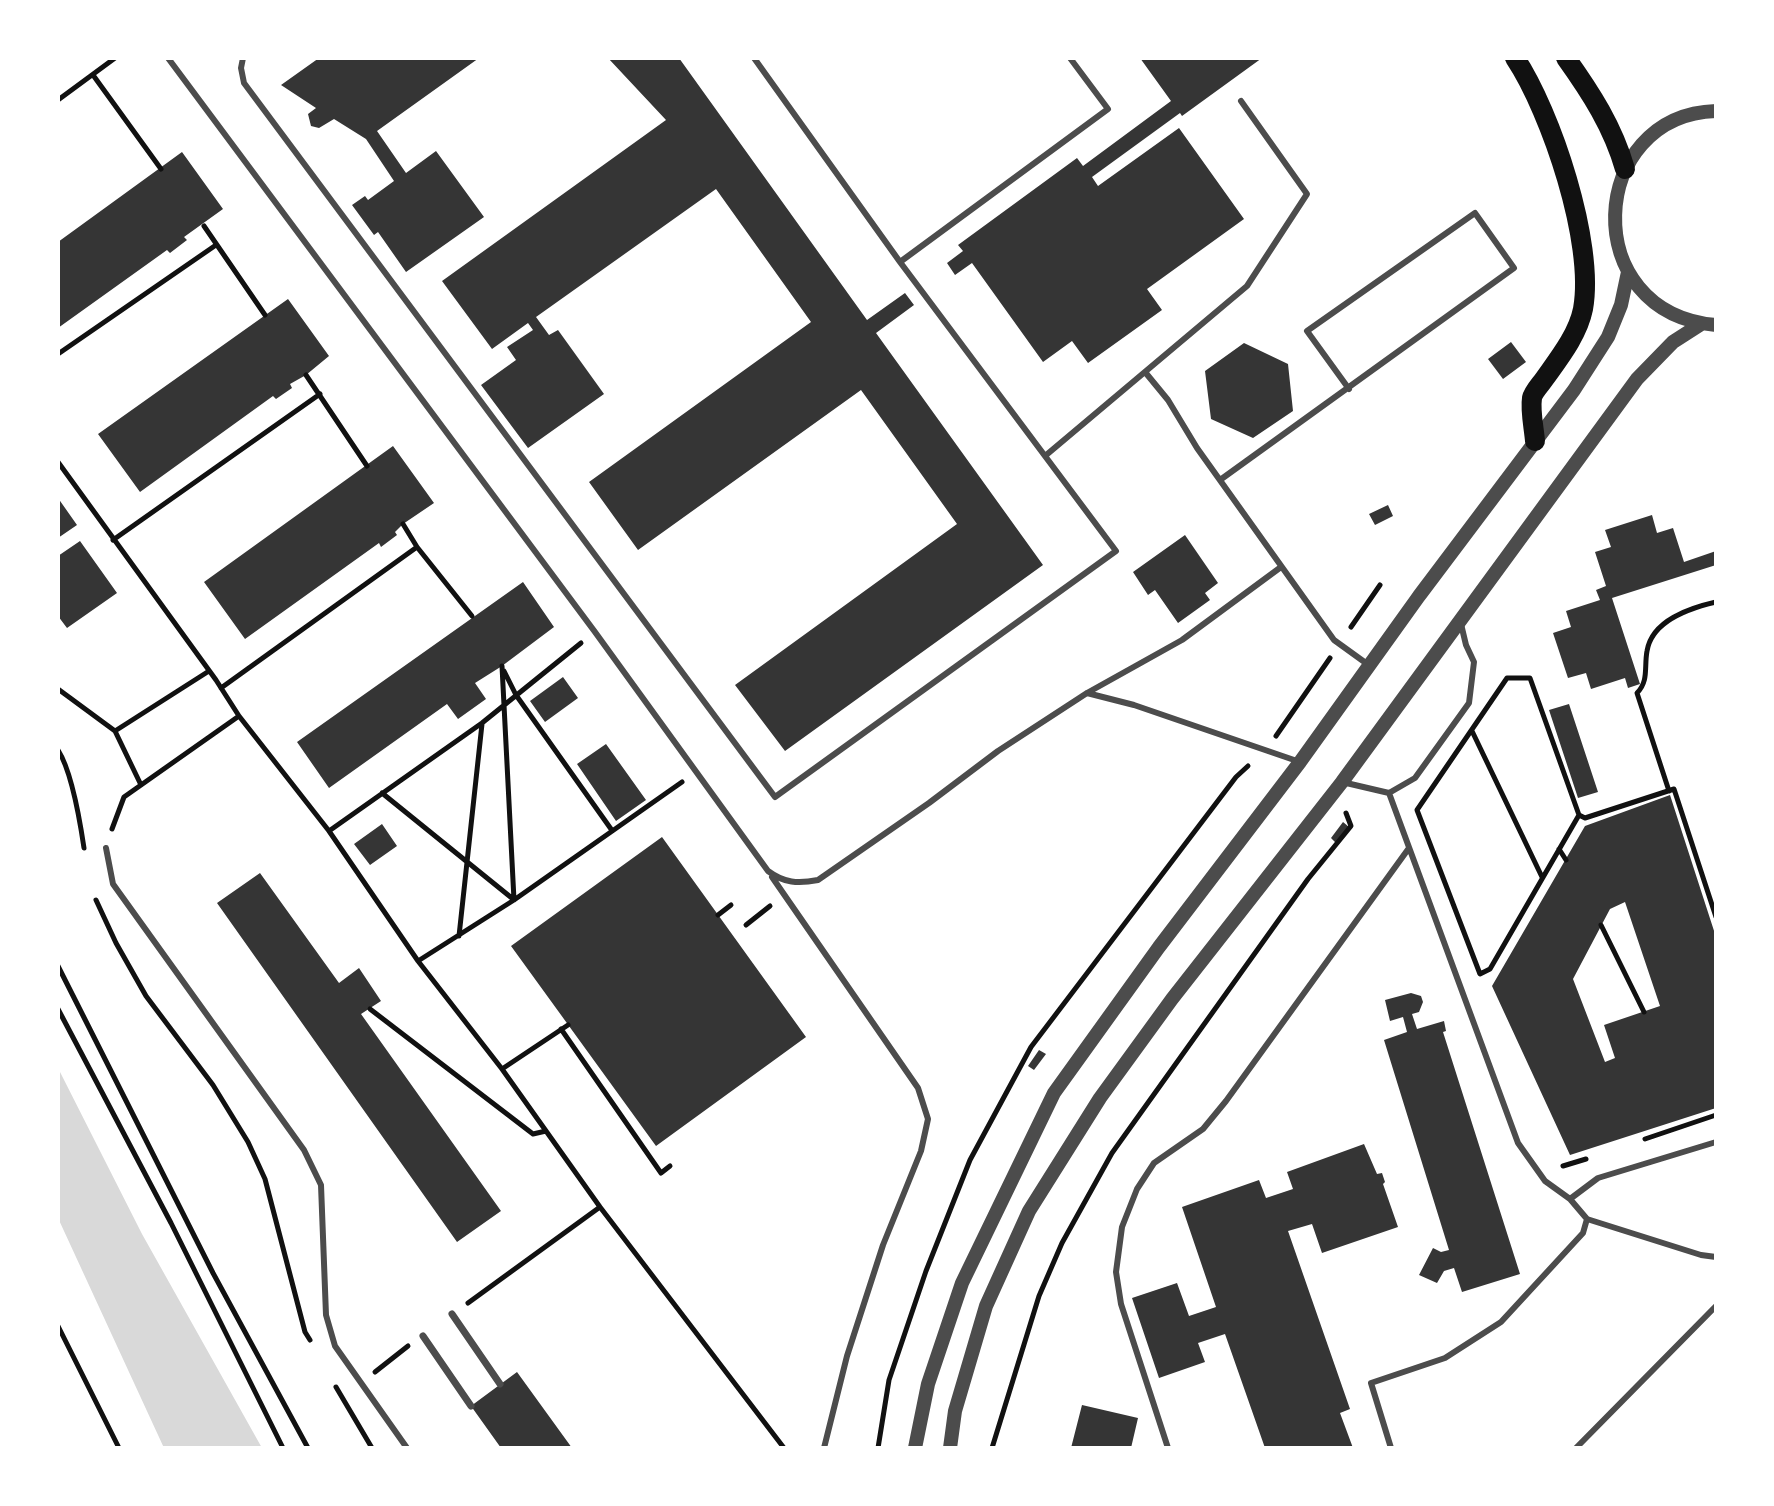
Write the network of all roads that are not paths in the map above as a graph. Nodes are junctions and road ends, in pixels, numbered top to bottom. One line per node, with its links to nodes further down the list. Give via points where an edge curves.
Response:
1 (168, 58): 27 (lane)
2 (243, 58): 16 (lane, via 244,83 775,797 1116,551)
3 (754, 58): 10 (lane)
4 (1070, 58): 10 (lane, via 1108,109)
5 (1515, 58): 15 (main road, via 1552,129 1584,268 1583,310 1568,346 1532,396)
6 (1566, 58): 9 (main road, via 1601,109)
7 (1241, 101): 13 (lane, via 1307,194 1247,286)
8 (1716, 111): 9 (street, via 1674,121 1648,139)
9 (1625, 169): 11 (street, via 1613,217)
10 (900, 262): 16 (lane)
11 (1628, 272): 12 (street, via 1659,305); 15 (street, via 1608,337)
12 (1708, 325): 19 (street, via 1673,342 1637,379)
13 (1145, 372): 16 (lane); 17 (lane)
14 (1349, 389): 14 (lane, via 1514,268 1475,213 1307,331); 17 (lane)
15 (1535, 441): 20 (street)
16 (1045, 456)
17 (1220, 480): 18 (lane)
18 (1281, 567): 20 (lane, via 1339,644); 21 (lane, via 1182,640)
19 (1460, 619): 23 (street); 24 (lane, via 1474,662 1469,703 1415,778)
20 (1370, 666): 22 (street)
21 (1087, 693): 22 (lane); 27 (lane, via 818,880 780,880)
22 (1300, 762): 39 (street, via 1054,1093 962,1283 928,1384)
23 (1342, 782): 24 (lane); 40 (street, via 1163,1011 1029,1211 986,1306 955,1411)
24 (1389, 793): 26 (lane)
25 (106, 848): 37 (lane, via 113,884 304,1150 321,1185 326,1315 335,1346)
26 (1409, 848): 29 (lane, via 1518,1143 1545,1181); 41 (lane, via 1226,1101 1203,1129 1154,1163 1137,1189 1122,1227 1116,1272 1121,1304)
27 (768, 871): 38 (lane, via 918,1088 928,1119 847,1356)
28 (1716, 1142): 29 (lane, via 1598,1178)
29 (1570, 1199): 30 (lane)
30 (1587, 1219): 31 (lane); 42 (lane, via 1583,1233 1501,1322 1445,1358 1371,1383)
31 (1716, 1257)
32 (1716, 1306): 43 (lane)
33 (452, 1314): 35 (street)
34 (423, 1336): 36 (street)
35 (500, 1384)
36 (471, 1406)
37 (407, 1448)
38 (824, 1448)
39 (915, 1448)
40 (950, 1448)
41 (1168, 1448)
42 (1391, 1448)
43 (1576, 1448)

